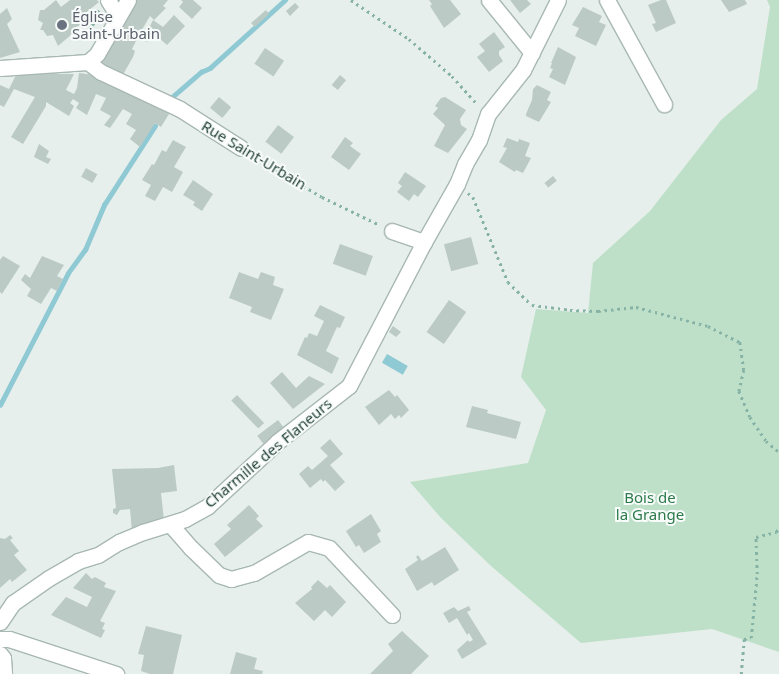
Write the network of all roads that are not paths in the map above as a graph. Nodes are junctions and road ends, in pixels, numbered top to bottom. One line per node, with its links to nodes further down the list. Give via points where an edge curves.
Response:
1 (128, 0): 6 (street)
2 (489, 0): 7 (street)
3 (558, 0): 7 (street)
4 (607, 0): 10 (street)
5 (109, 1): 6 (street)
6 (118, 16): 8 (street)
7 (532, 52): 13 (street, Charmille des Flaneurs, via 522,70 483,110 480,140)
8 (92, 58): 9 (street); 11 (street, Rue Saint-Urbain, via 101,72 180,109)
9 (0, 68)
10 (664, 104)
11 (241, 148)
12 (392, 231): 13 (street)
13 (424, 242): 14 (street, Charmille des Flaneurs, via 349,386 277,442 208,506 185,520)
14 (170, 524): 15 (street, via 219,575 231,579 254,573 308,542 328,548); 16 (street, Charmille des Flaneurs, via 119,542 64,569 13,603)
15 (392, 615)
16 (0, 622)
17 (0, 639): 20 (street, via 9,638)
18 (0, 654): 19 (street)
19 (4, 674)
20 (116, 674)

